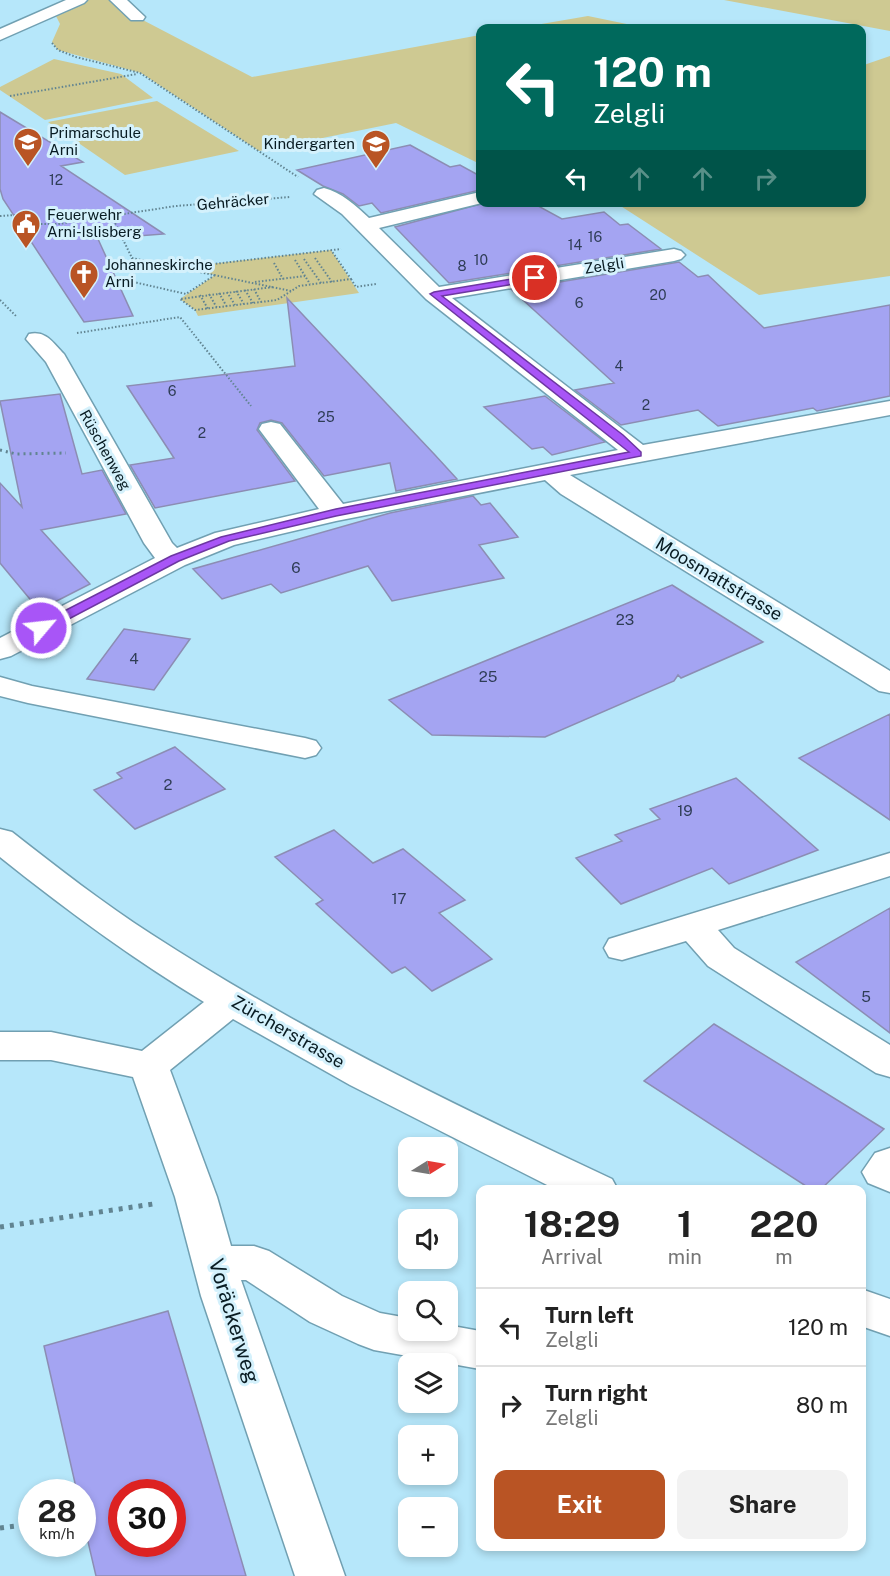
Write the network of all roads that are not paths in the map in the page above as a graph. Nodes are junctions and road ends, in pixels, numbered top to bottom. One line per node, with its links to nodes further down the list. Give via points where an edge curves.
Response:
1 (79, 0): 4 (street)
2 (118, 0): 3 (street)
3 (137, 17)
4 (0, 35)
5 (324, 195): 7 (street)
6 (476, 199): 7 (street)
7 (365, 225): 9 (street)
8 (674, 255): 9 (street, Zelgli)
9 (434, 294): 13 (street)
10 (37, 339): 16 (street, Rüschenweg, via 56,360 158,543)
11 (890, 408): 13 (street)
12 (271, 429): 15 (street)
13 (637, 454): 14 (street)
14 (550, 471): 15 (street); 18 (street, Moosmattstrasse, via 570,488)
15 (336, 513): 16 (street, via 225,539)
16 (175, 559): 17 (street)
17 (0, 650)
18 (890, 684)
19 (0, 686): 20 (street)
20 (305, 748)
21 (0, 840): 25 (street, Zürcherstrasse, via 45,877)
22 (890, 864): 23 (street)
23 (693, 926): 24 (street); 27 (street, via 721,957)
24 (622, 948)
25 (231, 1001): 28 (street); 31 (street, Zürcherstrasse, via 359,1073)
26 (0, 1046): 28 (street, via 51,1046)
27 (890, 1063)
28 (149, 1066): 32 (street, Voräckerweg)
29 (890, 1164): 30 (street, via 883,1172)
30 (890, 1176)
31 (587, 1185)
32 (216, 1263): 35 (street, via 254,1263 326,1309 374,1331); 36 (street, Voräckerweg, via 223,1296)
33 (866, 1308): 34 (street)
34 (890, 1318)
35 (476, 1349)
36 (320, 1576)

